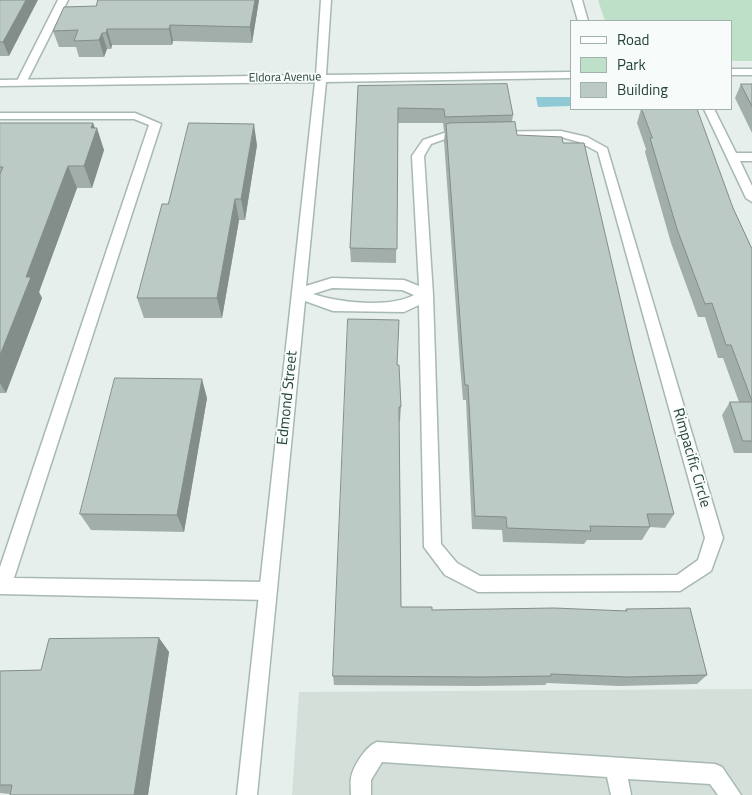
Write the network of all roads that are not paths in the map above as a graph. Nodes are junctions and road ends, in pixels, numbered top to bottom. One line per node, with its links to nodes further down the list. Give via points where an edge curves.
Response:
1 (63, 0): 10 (street)
2 (326, 0): 8 (street, Edmond Street)
3 (577, 0): 4 (street)
4 (583, 20)
5 (732, 72): 6 (street)
6 (752, 72)
7 (570, 76): 8 (street, Eldora Avenue)
8 (321, 77): 10 (street, Eldora Avenue); 16 (street, Edmond Street)
9 (0, 83): 10 (street, Eldora Avenue)
10 (21, 83)
11 (710, 110): 13 (street)
12 (0, 116): 18 (street, via 135,116 154,124)
13 (733, 157): 14 (street); 15 (street)
14 (752, 157)
15 (752, 198)
16 (298, 294): 17 (street, via 332,283 404,285); 17 (street, via 333,306 404,307); 19 (street, Edmond Street)
17 (426, 295): 17 (street, Rimpacific Circle, via 433,547 451,569 478,584 680,583 705,565 714,538 603,150 583,139 561,134 447,135 427,142 418,156)
18 (2, 585): 19 (street)
19 (268, 591): 21 (street, Edmond Street)
20 (616, 768): 22 (street, via 377,752 361,778); 23 (street); 24 (street, via 715,774)
21 (247, 795)
22 (361, 795)
23 (621, 795)
24 (732, 795)

